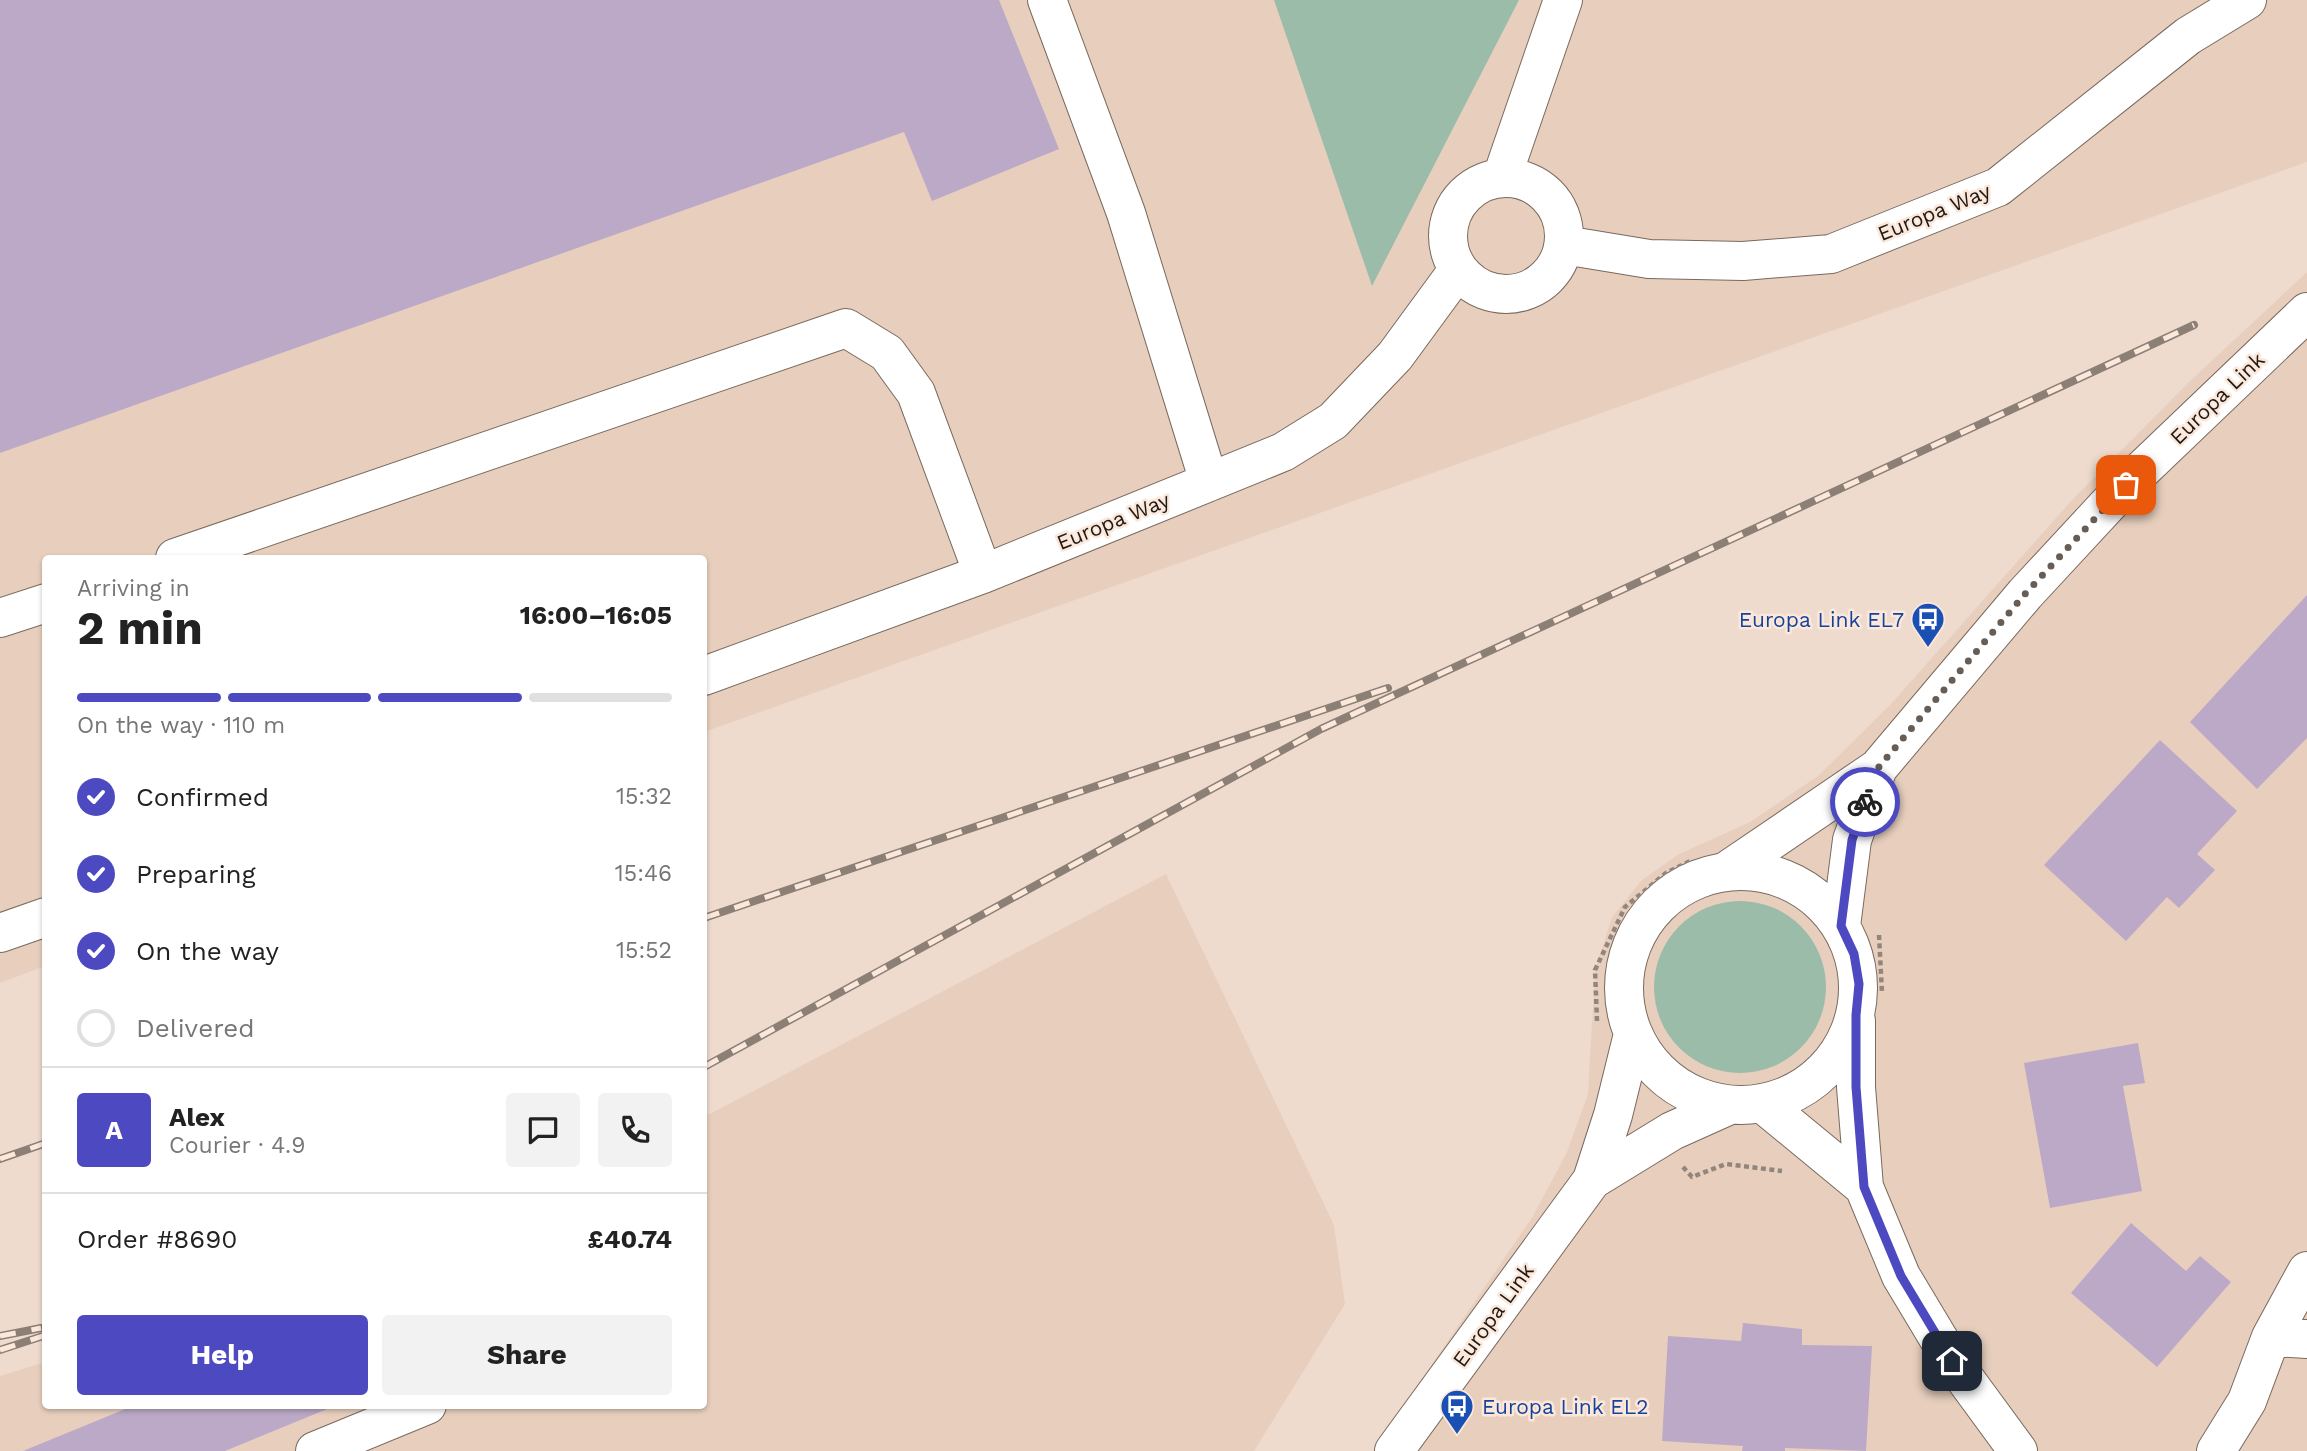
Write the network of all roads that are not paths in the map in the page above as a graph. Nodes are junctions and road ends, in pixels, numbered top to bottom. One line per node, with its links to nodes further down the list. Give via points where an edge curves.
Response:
1 (1047, 0): 8 (street, via 1126,213)
2 (1563, 0): 4 (street)
3 (2247, 0): 5 (street, Europa Way, via 2188,36 1998,187 1831,254 1743,261 1649,259)
4 (1502, 177): 5 (street, via 1522,180 1548,195 1559,212); 6 (street, via 1484,181 1453,208 1447,228 1449,252)
5 (1564, 245): 6 (street, via 1558,264 1543,282 1525,292 1501,295 1481,290)
6 (1458, 270): 8 (street, Europa Way, via 1395,356 1333,421 1283,452)
7 (2307, 312): 14 (street, Europa Link, via 2126,485 2025,594)
8 (1209, 482): 10 (street, Europa Way)
9 (183, 555): 10 (street, via 846,328 887,353 916,393)
10 (983, 574): 13 (street, Europa Way)
11 (42, 604): 12 (street)
12 (0, 618)
13 (707, 675)
14 (1878, 768): 15 (street, Europa Link); 17 (street, Europa Link, via 1852,840)
15 (1725, 872): 17 (street, via 1759,871 1792,881 1820,900); 20 (street, via 1691,882 1661,902 1639,930 1626,963 1624,999)
16 (42, 918): 18 (street)
17 (1841, 926): 19 (street, via 1854,954 1859,984)
18 (0, 933)
19 (1856, 1015): 21 (street, via 1843,1047 1822,1073 1794,1093); 23 (street)
20 (1633, 1034): 21 (street, via 1649,1061 1672,1083 1700,1098); 22 (street, Europa Link, via 1614,1115)
21 (1746, 1104): 22 (street, Europa Link, via 1672,1131); 23 (street)
22 (1592, 1180): 28 (street, Europa Link)
23 (1864, 1187): 29 (street, via 1901,1276 1952,1361)
24 (2307, 1271): 25 (street)
25 (2289, 1338): 30 (street)
26 (417, 1409): 27 (street)
27 (315, 1451)
28 (1394, 1451)
29 (2018, 1451)
30 (2216, 1451)

